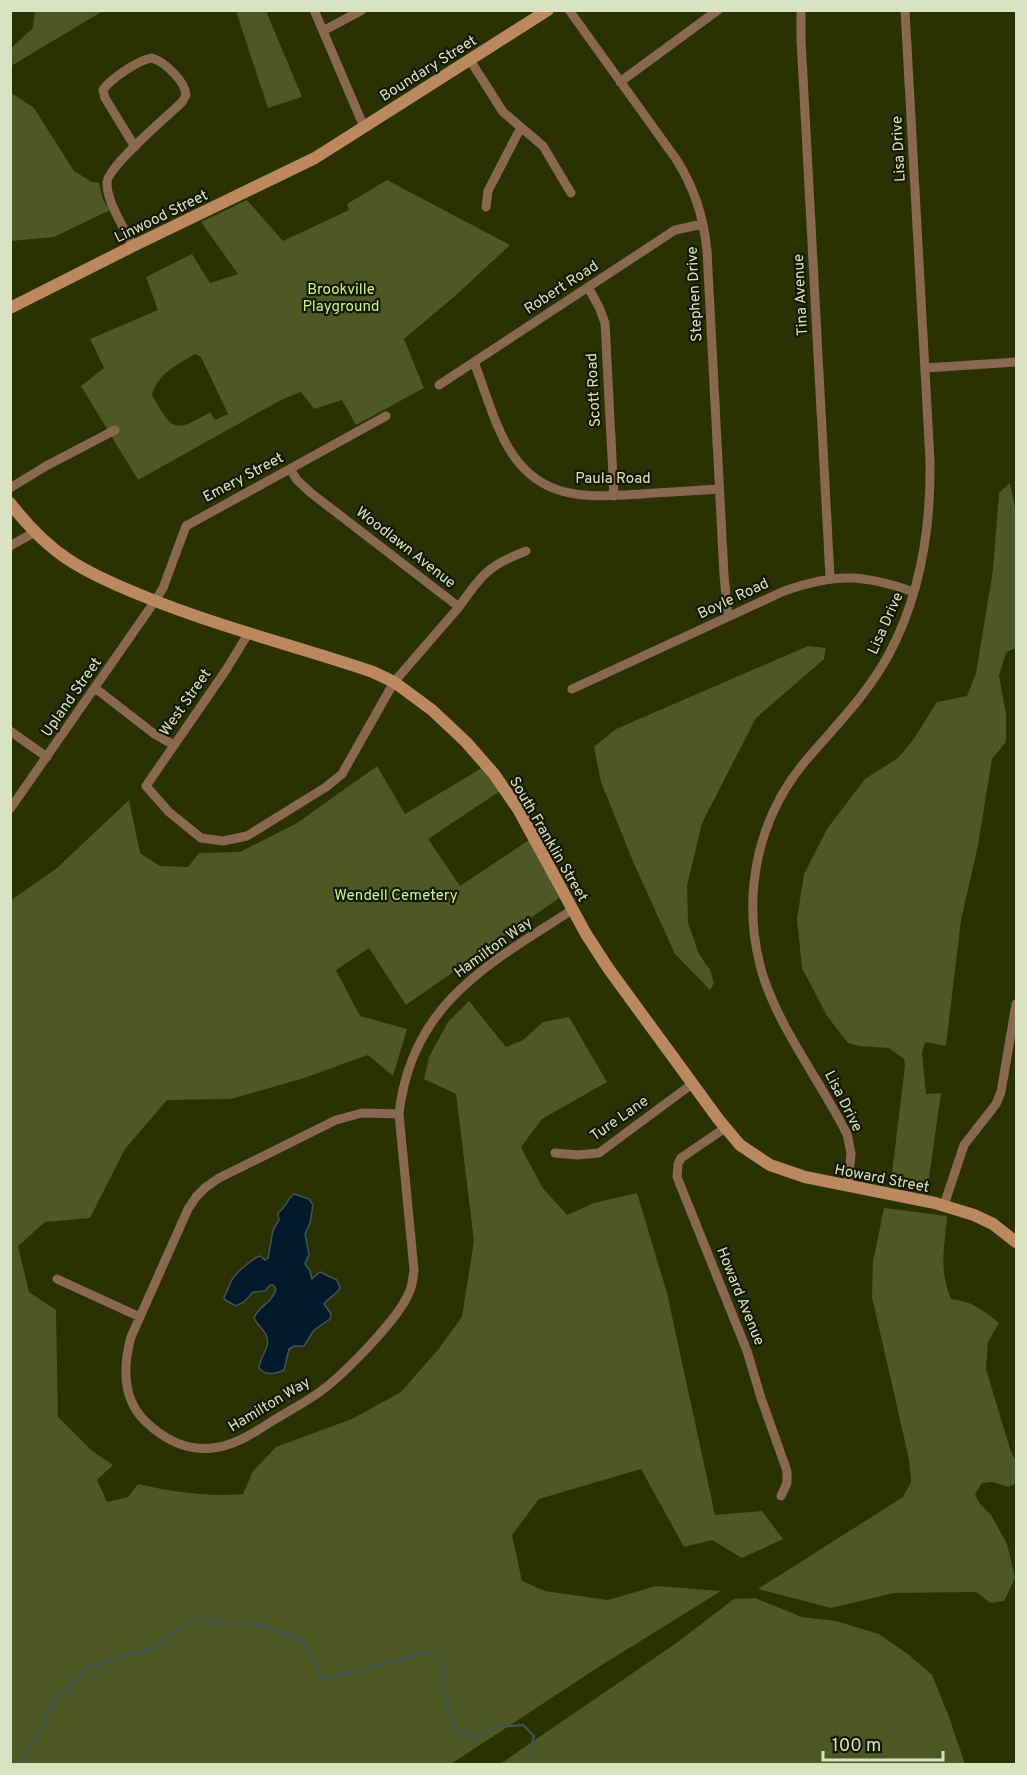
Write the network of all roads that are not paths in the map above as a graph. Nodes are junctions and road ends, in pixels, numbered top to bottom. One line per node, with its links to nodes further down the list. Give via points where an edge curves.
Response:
1 (314, 10): 8 (street)
2 (362, 10): 8 (street)
3 (548, 10): 9 (main road, Boundary Street)
4 (569, 10): 10 (street, Stephen Drive)
5 (718, 10): 10 (street)
6 (801, 10): 35 (street, Tina Avenue)
7 (905, 10): 23 (street, Lisa Drive)
8 (323, 31): 11 (street)
9 (470, 60): 11 (main road, Boundary Street); 12 (street, via 503,112)
10 (620, 82): 17 (street, Stephen Drive, via 684,172)
11 (364, 127): 14 (main road, Boundary Street)
12 (521, 127): 15 (street, via 543,146); 16 (street, via 488,190)
13 (135, 147): 13 (street, via 186,95 182,84 162,62 152,58 143,60 103,90); 18 (street, via 116,165 107,182 111,202)
14 (325, 152): 18 (main road, Linwood Street)
15 (571, 193)
16 (486, 207)
17 (703, 224): 19 (street, Robert Road, via 675,230); 29 (street, Stephen Drive)
18 (133, 246): 20 (main road, Linwood Street)
19 (588, 287): 21 (street, Robert Road); 30 (street, Scott Road, via 605,323)
20 (10, 308)
21 (474, 362): 24 (street, Robert Road); 30 (street, Paula Road, via 505,441 522,467 542,484 566,493)
22 (1017, 362): 23 (street)
23 (925, 368): 36 (street, Lisa Drive, via 929,515)
24 (439, 385)
25 (386, 416): 27 (street, Emery Street)
26 (115, 430): 28 (street)
27 (290, 468): 37 (street, Emery Street, via 186,526 163,588); 38 (street, Woodlawn Avenue, via 311,493)
28 (10, 488)
29 (719, 489): 30 (street, Paula Road); 39 (street, Stephen Drive)
30 (614, 496)
31 (10, 503): 32 (main road, South Franklin Street)
32 (35, 532): 33 (street); 37 (main road, South Franklin Street, via 85,569)
33 (10, 546)
34 (526, 551): 38 (street, via 489,569)
35 (830, 578): 36 (street, Boyle Road, via 876,581); 39 (street, Boyle Road, via 784,591)
36 (914, 592): 58 (street, Lisa Drive, via 898,635 868,689 803,765 777,804 761,844 753,883 754,931 762,972 779,1012 847,1134 851,1153)
37 (154, 601): 40 (main road, South Franklin Street); 42 (street, Upland Street)
38 (459, 607): 41 (street, Woodlawn Avenue)
39 (728, 616): 43 (street, Boyle Road)
40 (248, 634): 41 (main road, South Franklin Street, via 344,662); 45 (street, West Street)
41 (394, 682): 47 (street, Woodlawn Avenue, via 342,774 247,836 223,841 201,838 169,812); 49 (main road, South Franklin Street, via 432,710 494,774 518,809)
42 (95, 688): 45 (street); 46 (street, Upland Street)
43 (572, 690)
44 (10, 731): 46 (street)
45 (174, 745): 47 (street, West Street)
46 (47, 757): 48 (street, Upland Street)
47 (146, 786)
48 (10, 809)
49 (572, 910): 53 (main road, South Franklin Street, via 608,968); 54 (street, Hamilton Way, via 474,976 445,1003 420,1039 410,1063)
50 (1017, 1004): 51 (street)
51 (1006, 1067): 52 (street); 59 (street, via 996,1104 964,1144)
52 (1017, 1070)
53 (692, 1084): 55 (main road, South Franklin Street); 57 (street, Ture Lane, via 599,1153)
54 (399, 1114): 62 (street, Hamilton Way, via 363,1113 336,1120 206,1187 188,1209); 62 (street, Hamilton Way, via 413,1256 412,1284 389,1322 321,1391 226,1446 199,1448 170,1440 143,1419 127,1385 126,1353)
55 (725, 1128): 56 (main road, South Franklin Street); 63 (street, Howard Avenue, via 681,1158 677,1177 747,1351 787,1471)
56 (740, 1145): 58 (main road, Howard Street, via 791,1173)
57 (555, 1153)
58 (848, 1186): 59 (main road, Howard Street)
59 (944, 1205): 60 (main road, Howard Street, via 993,1224)
60 (1017, 1242)
61 (57, 1279): 62 (street)
62 (140, 1317)
63 (781, 1496)

